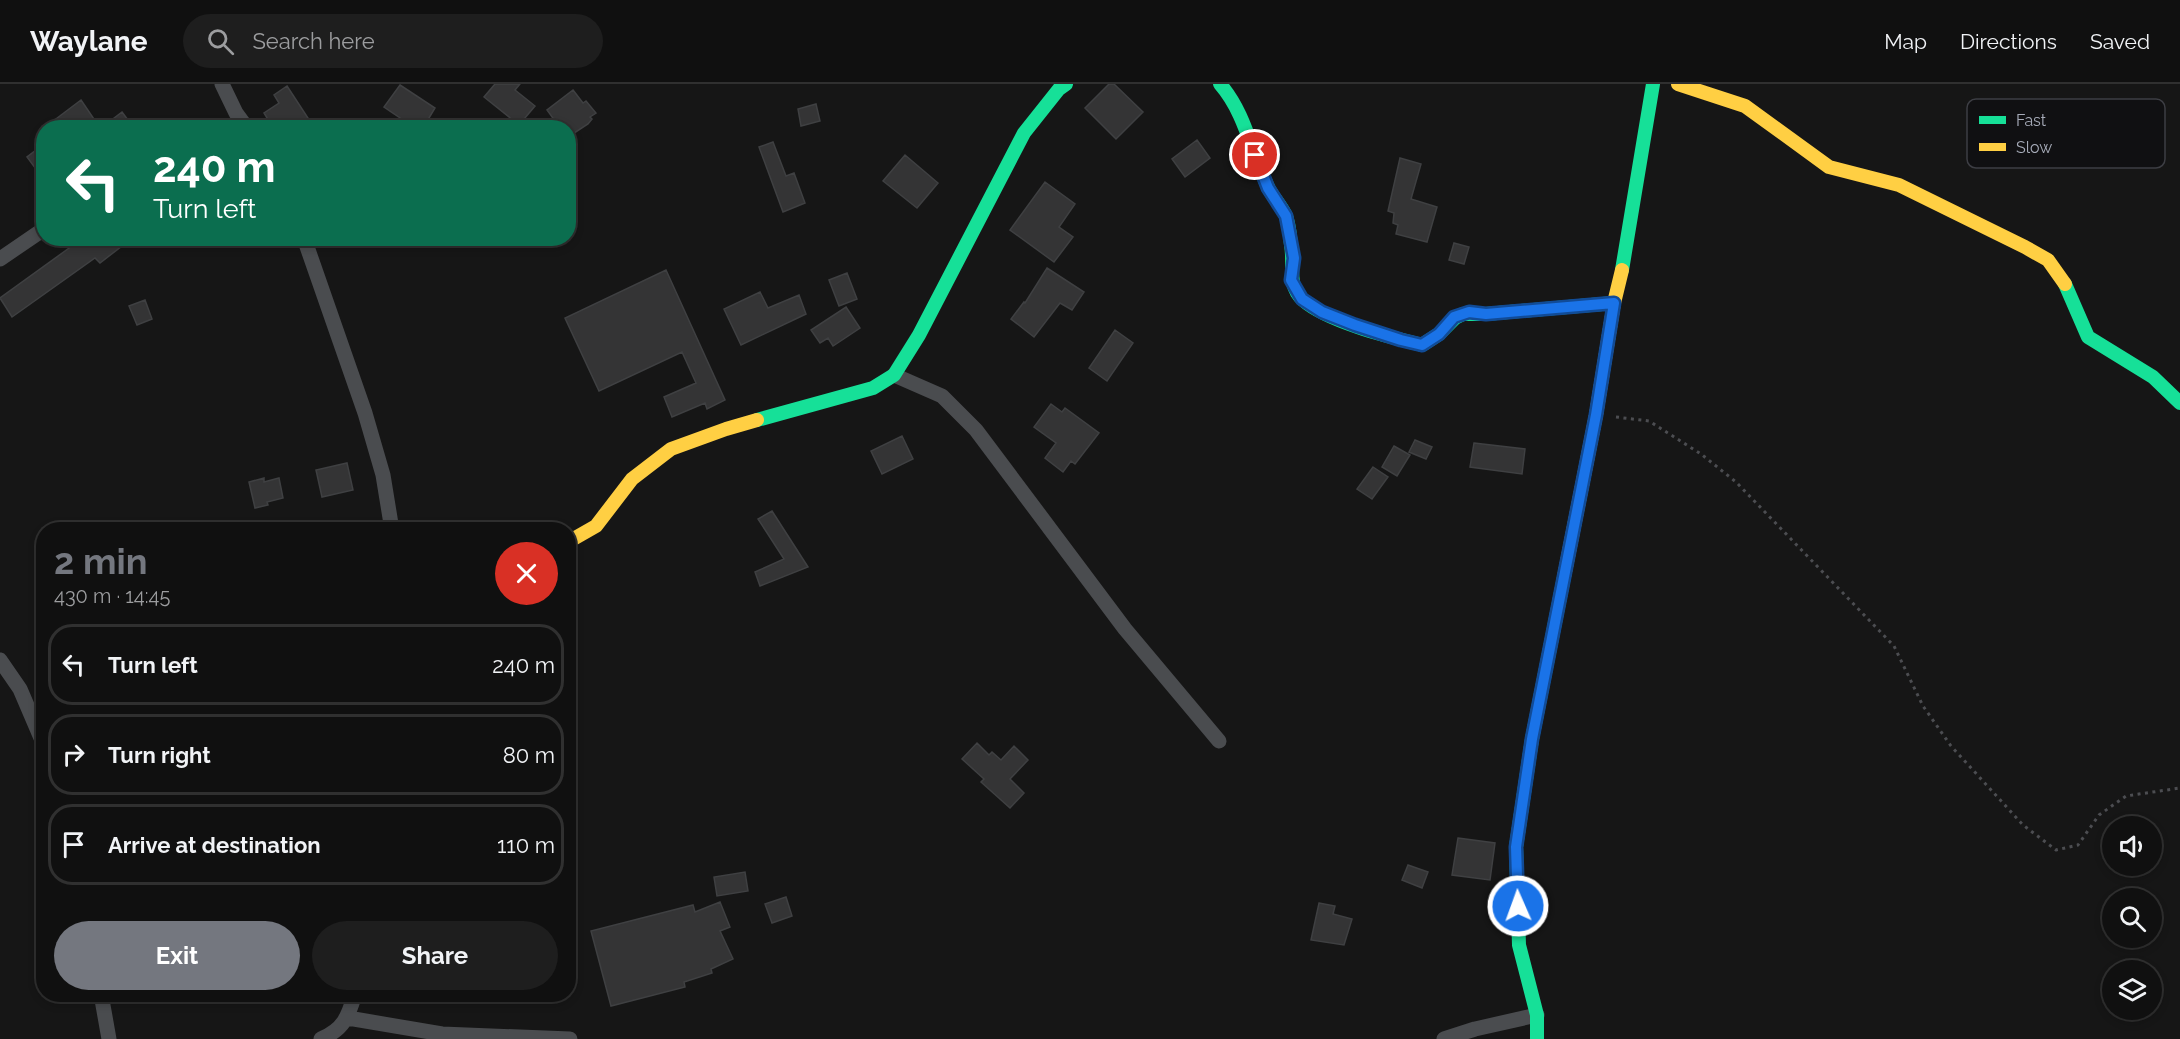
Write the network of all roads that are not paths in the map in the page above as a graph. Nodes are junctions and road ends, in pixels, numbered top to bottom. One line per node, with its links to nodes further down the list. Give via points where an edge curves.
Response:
1 (222, 84): 6 (street)
2 (1066, 84): 11 (street, via 1024,133 919,335)
3 (1220, 84): 10 (street, via 1237,108 1268,188 1286,216 1294,258 1291,280 1302,299 1322,312 1422,345 1454,317 1469,312 1486,314)
4 (1653, 84): 10 (street, via 1628,248)
5 (1678, 84): 12 (street, via 1745,106 1829,167 1899,185 2048,260 2068,289 2088,337 2153,377)
6 (242, 120)
7 (36, 234): 9 (street)
8 (307, 246): 13 (street, via 365,413 383,475)
9 (0, 259)
10 (1614, 303): 20 (street, via 1596,415 1532,739 1516,847 1520,945)
11 (894, 375): 14 (street, via 873,388 726,429 671,449 632,479 596,526); 17 (street, via 942,396 976,430 1125,629)
12 (2180, 403)
13 (391, 522)
14 (576, 537)
15 (0, 660): 16 (street, via 20,689)
16 (36, 727)
17 (1219, 741)
18 (102, 1002): 22 (street)
19 (353, 1002): 21 (street)
20 (1537, 1015): 25 (street); 26 (street)
21 (348, 1017): 23 (street, via 333,1034); 24 (street, via 442,1034)
22 (109, 1039)
23 (321, 1039)
24 (570, 1039)
25 (1444, 1039)
26 (1537, 1039)

